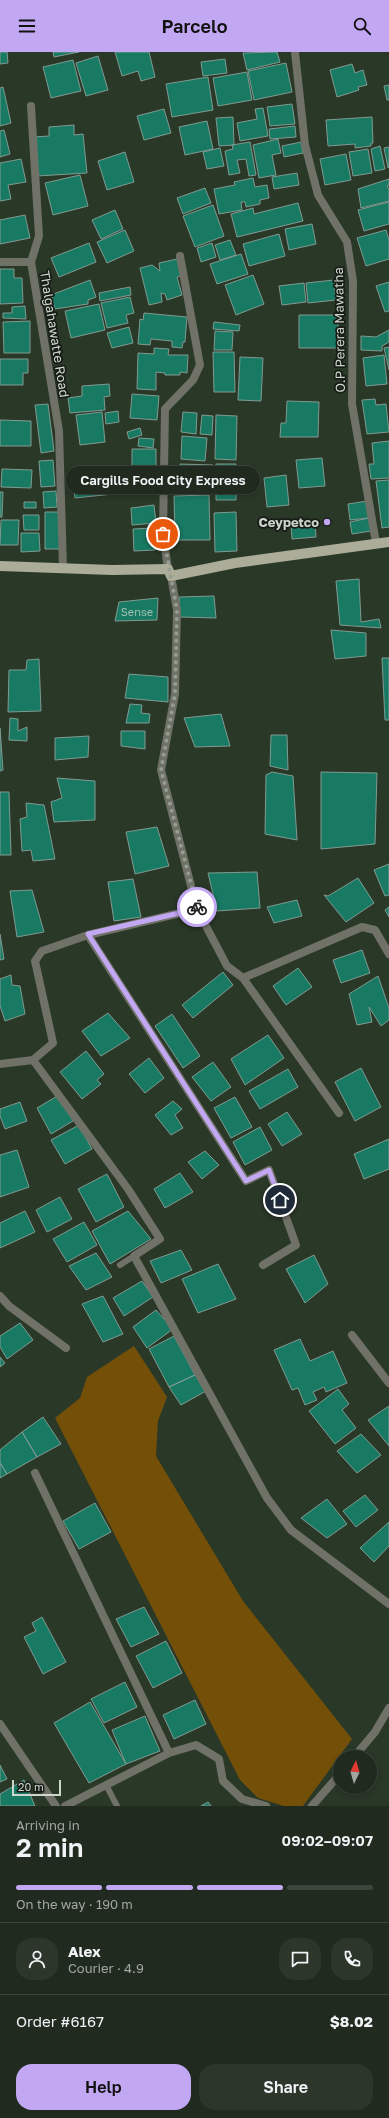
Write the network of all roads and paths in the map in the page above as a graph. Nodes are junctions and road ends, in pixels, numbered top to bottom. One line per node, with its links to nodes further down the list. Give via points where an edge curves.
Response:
1 (296, 52): 7 (street, O.P Perera Mawatha, via 305,145 318,195 347,242 353,281 352,404)
2 (31, 106): 5 (street, Thalgahawatte Road, via 39,236)
3 (180, 256): 10 (street, via 200,364 193,380 165,409 163,534)
4 (0, 262): 5 (street)
5 (31, 262): 9 (street, Thalgahawatte Road, via 59,431)
6 (389, 542): 7 (main road)
7 (376, 543): 10 (main road)
8 (0, 566): 9 (main road)
9 (63, 568): 10 (main road)
10 (169, 573): 11 (street, via 177,610 175,694 161,770)
11 (197, 909): 12 (street); 14 (street, via 227,966)
12 (88, 934): 15 (street, via 42,951 35,961 53,1043); 20 (street, via 246,1181 269,1170 296,1245)
13 (389, 954): 14 (street, via 375,930 362,927)
14 (243, 978): 17 (street)
15 (33, 1060): 16 (street); 18 (street, via 128,1189 160,1239)
16 (0, 1064)
17 (339, 1113)
18 (134, 1256): 19 (lane); 26 (street, via 267,1498 291,1530)
19 (120, 1264)
20 (263, 1265)
21 (0, 1296): 23 (street, via 9,1306)
22 (352, 1335): 24 (street)
23 (66, 1348)
24 (389, 1383)
25 (35, 1473): 30 (street)
26 (389, 1604)
27 (389, 1708): 29 (street, via 375,1732)
28 (0, 1724): 33 (street)
29 (360, 1750)
30 (168, 1753): 32 (street); 36 (street, via 196,1745 219,1759 223,1782 242,1799)
31 (333, 1782): 37 (street)
32 (106, 1785): 34 (street); 35 (lane)
33 (56, 1806)
34 (65, 1806)
35 (117, 1806)
36 (266, 1806)
37 (312, 1806)

